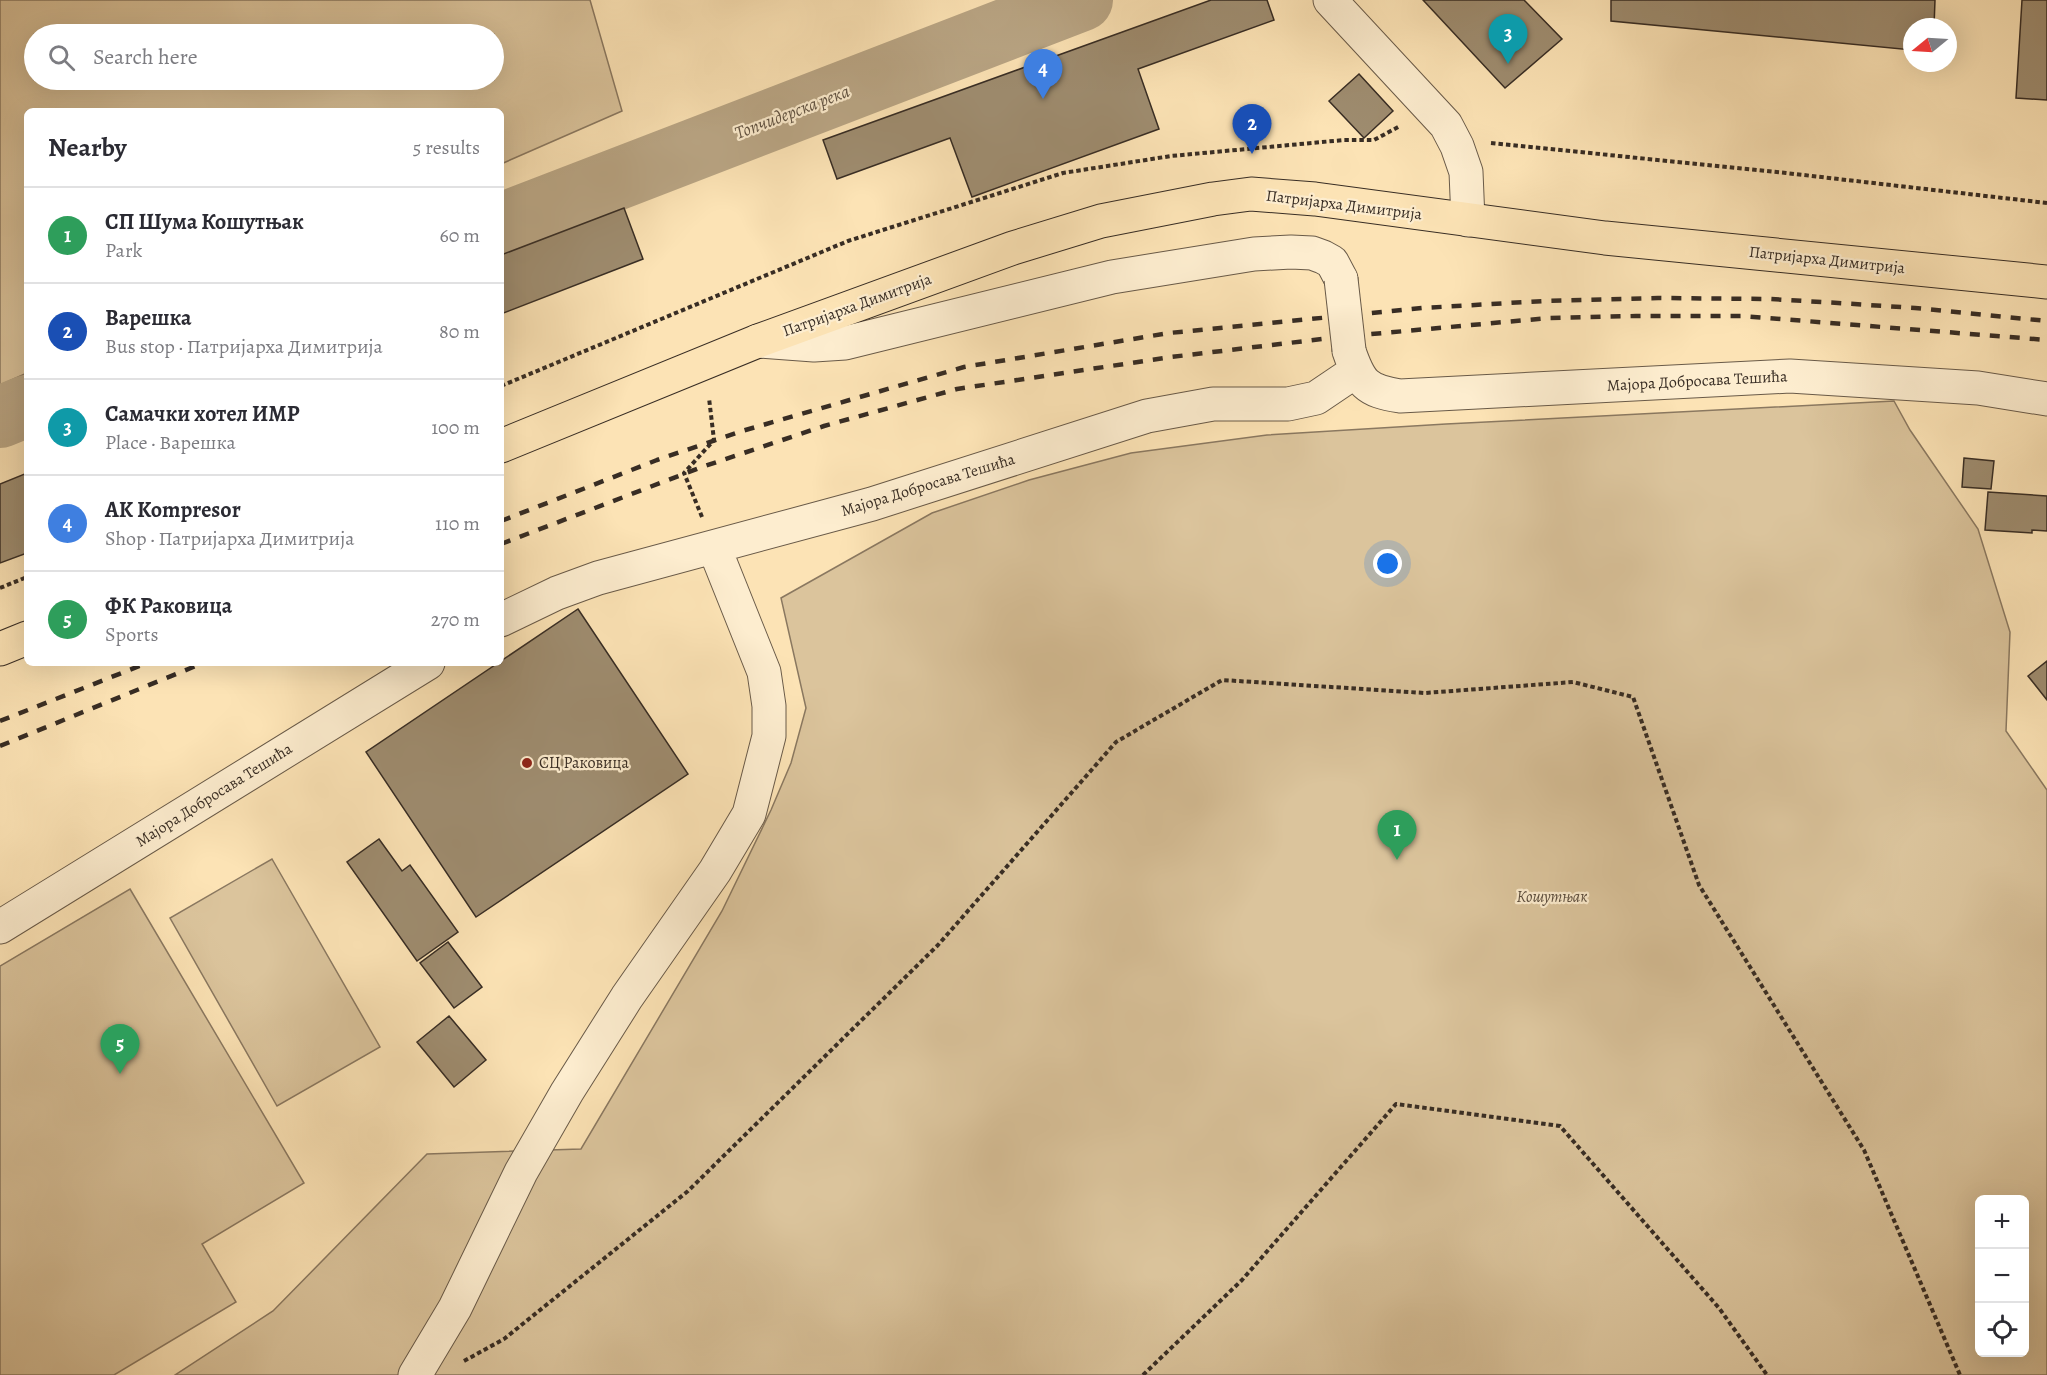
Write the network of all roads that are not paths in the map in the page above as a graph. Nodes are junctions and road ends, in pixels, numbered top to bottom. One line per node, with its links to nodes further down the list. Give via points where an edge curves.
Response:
1 (1330, 0): 2 (street, via 1446,125 1466,172)
2 (1468, 220): 3 (main road, Патријарха Димитрија, via 1605,238); 4 (main road, Патријарха Димитрија, via 1315,199 1251,194 1213,199 1101,221 1013,248)
3 (2047, 282)
4 (758, 341): 5 (street, bridge, via 845,343 1112,277 1254,254 1291,252 1312,253 1332,262 1341,279); 7 (main road, Патријарха Димитрија)
5 (1352, 360): 6 (street, Мајора Добросава Тешића, via 1365,383 1380,393 1400,396 1790,376 1978,388); 8 (street, Мајора Добросава Тешића, via 1316,398 1288,404 1213,404 1147,416 872,504)
6 (2047, 399)
7 (504, 445)
8 (714, 547): 9 (street, Мајора Добросава Тешића, via 598,578); 14 (street, via 764,672 770,706 769,736 749,814 715,872 627,997 567,1092 521,1172 455,1308)
9 (504, 618)
10 (24, 639): 11 (main road)
11 (0, 649)
12 (423, 666): 13 (street, Мајора Добросава Тешића)
13 (0, 927)
14 (415, 1375)

